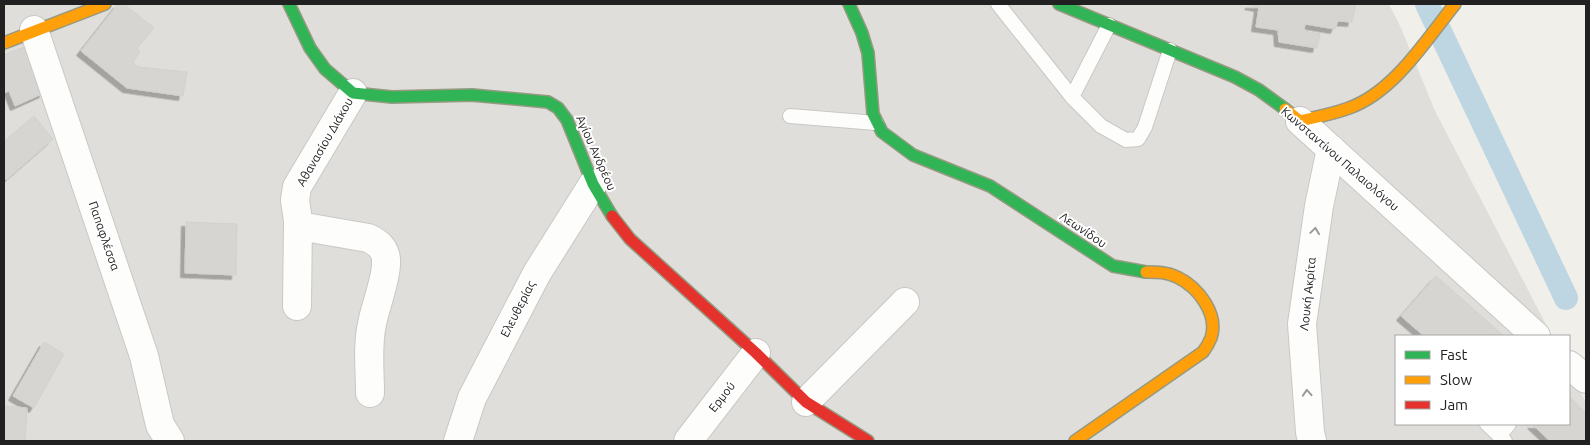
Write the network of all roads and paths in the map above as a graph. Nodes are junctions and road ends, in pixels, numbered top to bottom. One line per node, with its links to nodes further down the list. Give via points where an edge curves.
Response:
1 (105, 4): 8 (street)
2 (289, 4): 11 (street, via 310,48 325,69)
3 (849, 4): 15 (street, via 868,53)
4 (998, 4): 12 (lane)
5 (1059, 4): 7 (street, Κωνσταντίνου Παλαιολόγου)
6 (1455, 4): 14 (street, via 1400,73 1380,91 1350,108)
7 (1110, 25): 10 (street, Κωνσταντίνου Παλαιολόγου); 12 (lane)
8 (34, 30): 9 (street); 30 (street, Παπαφλέσσα, via 144,356 160,425)
9 (4, 43)
10 (1170, 50): 12 (lane, via 1145,127 1138,139 1126,140 1101,126); 14 (street, Κωνσταντίνου Παλαιολόγου, via 1243,81)
11 (353, 93): 17 (street, Αγίου Ανδρέου, via 392,97 472,95 548,102 558,108 567,120); 18 (street, Αθανασίου Διάκου, via 297,187 294,200)
12 (1072, 98)
13 (790, 116): 15 (lane)
14 (1300, 121): 16 (street, Κωνσταντίνου Παλαιολόγου)
15 (876, 123): 34 (street, Λεωνίδου, via 896,144 914,155 990,186 1112,266 1168,274 1185,281 1206,306 1212,324 1210,339 1203,352)
16 (1331, 148): 21 (street, Κωνσταντίνου Παλαιολόγου); 35 (street, Λουκή Ακρίτα, one-way to 16, via 1302,324)
17 (593, 184): 22 (street, Αγίου Ανδρέου, via 610,214 630,239); 31 (street, Ελευθερίας, via 537,273 472,398)
18 (298, 221): 20 (street, Αθανασίου Διάκου); 25 (street, via 305,227 368,238 382,246 386,265 371,325)
19 (905, 302): 26 (street)
20 (297, 306)
21 (1535, 335)
22 (756, 354): 26 (street, Αγίου Ανδρέου); 32 (street, Ερμού)
23 (1570, 366): 24 (street)
24 (1586, 379)
25 (370, 393)
26 (806, 402): 33 (street, Αγίου Ανδρέου)
27 (1488, 425): 29 (lane)
28 (1508, 425): 29 (lane)
29 (1502, 438)
30 (170, 441)
31 (458, 441)
32 (688, 441)
33 (868, 441)
34 (1075, 441)
35 (1312, 441)

